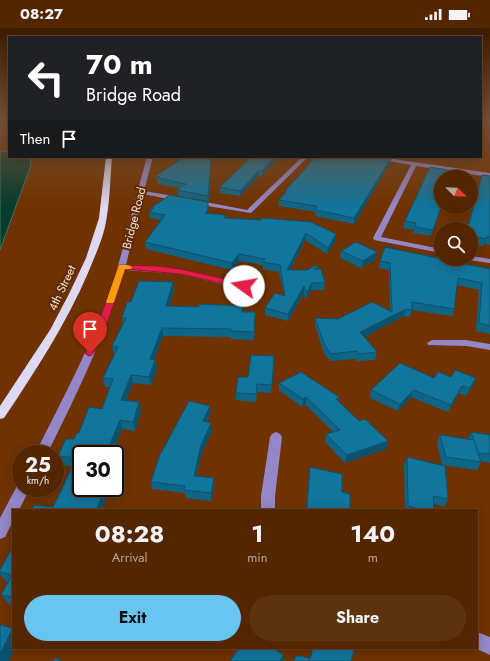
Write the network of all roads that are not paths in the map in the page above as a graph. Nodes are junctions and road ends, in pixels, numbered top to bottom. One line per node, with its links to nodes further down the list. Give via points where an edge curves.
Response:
1 (109, 158): 17 (main road, 4th Street, via 101,228 90,257 63,316 39,359)
2 (150, 158): 7 (street, Bridge Road)
3 (304, 158): 9 (street, via 248,212)
4 (375, 158): 5 (street)
5 (414, 164): 6 (street); 10 (street, via 377,238)
6 (490, 175)
7 (140, 192): 8 (street); 13 (street, Bridge Road)
8 (183, 199)
9 (190, 201)
10 (434, 250)
11 (478, 259): 12 (street)
12 (490, 261)
13 (122, 267): 14 (street, via 180,272); 19 (street, Bridge Road, via 85,366)
14 (244, 286)
15 (432, 343): 16 (street, via 466,342)
16 (490, 347)
17 (0, 415)
18 (276, 437): 23 (street)
19 (46, 445)
20 (18, 497): 22 (street)
21 (12, 509): 24 (street)
22 (12, 509)
23 (268, 509)
24 (0, 532)
25 (478, 640): 26 (street)
26 (490, 646)

